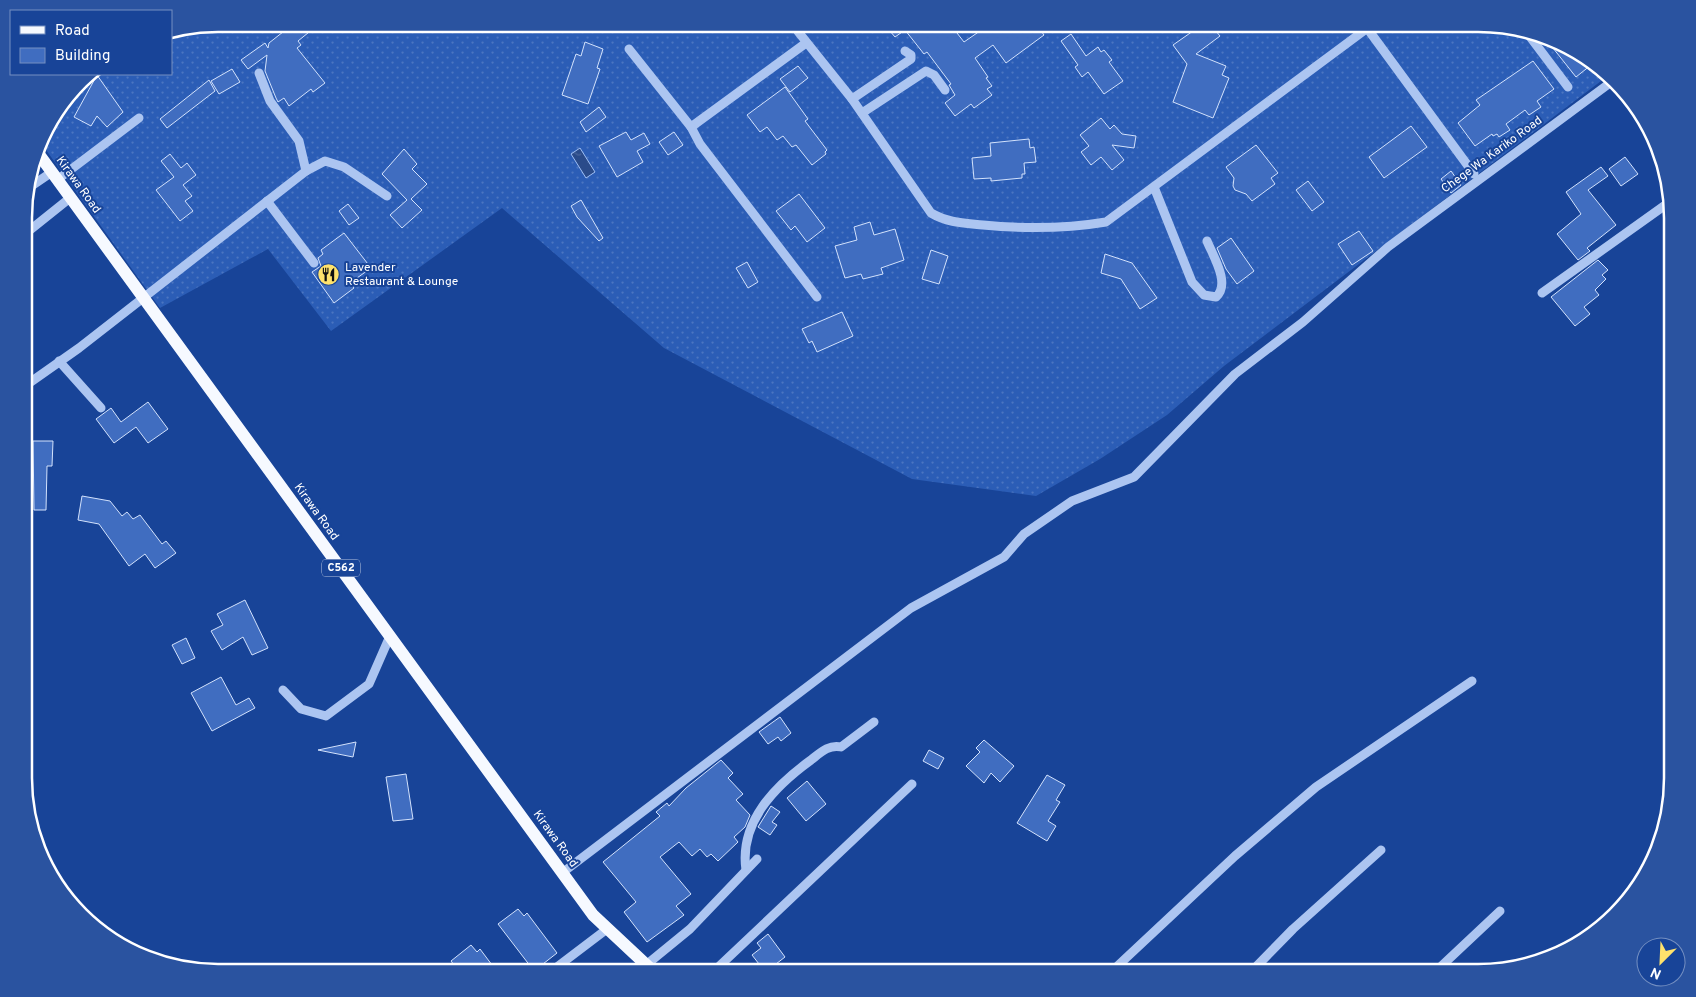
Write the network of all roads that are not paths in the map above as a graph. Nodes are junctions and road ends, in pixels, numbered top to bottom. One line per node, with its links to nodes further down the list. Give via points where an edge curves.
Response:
1 (798, 32): 5 (street)
2 (1362, 32): 21 (street)
3 (1374, 32): 18 (street)
4 (1533, 41): 10 (street)
5 (806, 43): 12 (street); 15 (street)
6 (629, 49): 15 (street)
7 (905, 51): 12 (street, via 911,59)
8 (259, 73): 17 (street, via 270,102 299,141)
9 (1607, 85): 43 (street, Chege Wa Kariko Road, via 1388,247 1303,322 1235,374 1134,477 1072,501 1024,534 1004,557 912,608)
10 (1568, 87)
11 (945, 90): 13 (street, via 934,75 926,71)
12 (852, 99): 13 (street)
13 (862, 113): 21 (street, via 931,213 946,222 1025,229 1070,228 1106,222)
14 (139, 118): 19 (street)
15 (691, 127): 31 (street, via 700,144)
16 (42, 159): 19 (main road, Kirawa Road / C562)
17 (306, 172): 22 (street, via 325,161 344,167); 24 (street)
18 (1474, 174)
19 (54, 176): 20 (street); 23 (main road, Kirawa Road / C562)
20 (36, 186)
21 (1154, 187): 27 (street, via 1192,282 1204,295 1216,297 1223,288 1223,280)
22 (386, 196)
23 (70, 198): 26 (street); 30 (main road, Kirawa Road / C562)
24 (268, 201): 28 (street); 30 (street)
25 (1663, 207): 29 (street)
26 (32, 228)
27 (1207, 241)
28 (314, 263)
29 (1542, 293)
30 (143, 297): 32 (street); 35 (main road, Kirawa Road / C562)
31 (817, 297)
32 (59, 361): 33 (street); 34 (street)
33 (32, 381)
34 (101, 408)
35 (390, 636): 37 (street, via 369,684 326,716 301,709); 43 (main road, Kirawa Road / C562)
36 (1472, 681): 50 (street, via 1316,787 1235,856)
37 (283, 690)
38 (874, 722): 42 (street, via 841,747 835,745 802,766 768,798 748,836 744,858)
39 (912, 784): 49 (street)
40 (1381, 850): 51 (street)
41 (757, 859): 42 (street)
42 (746, 870): 48 (street)
43 (562, 873): 45 (main road, Kirawa Road / C562)
44 (1500, 911): 52 (street)
45 (606, 928): 46 (street); 47 (main road, Kirawa Road / C562)
46 (561, 964)
47 (646, 964)
48 (656, 964)
49 (722, 964)
50 (1120, 964)
51 (1259, 964)
52 (1444, 964)

